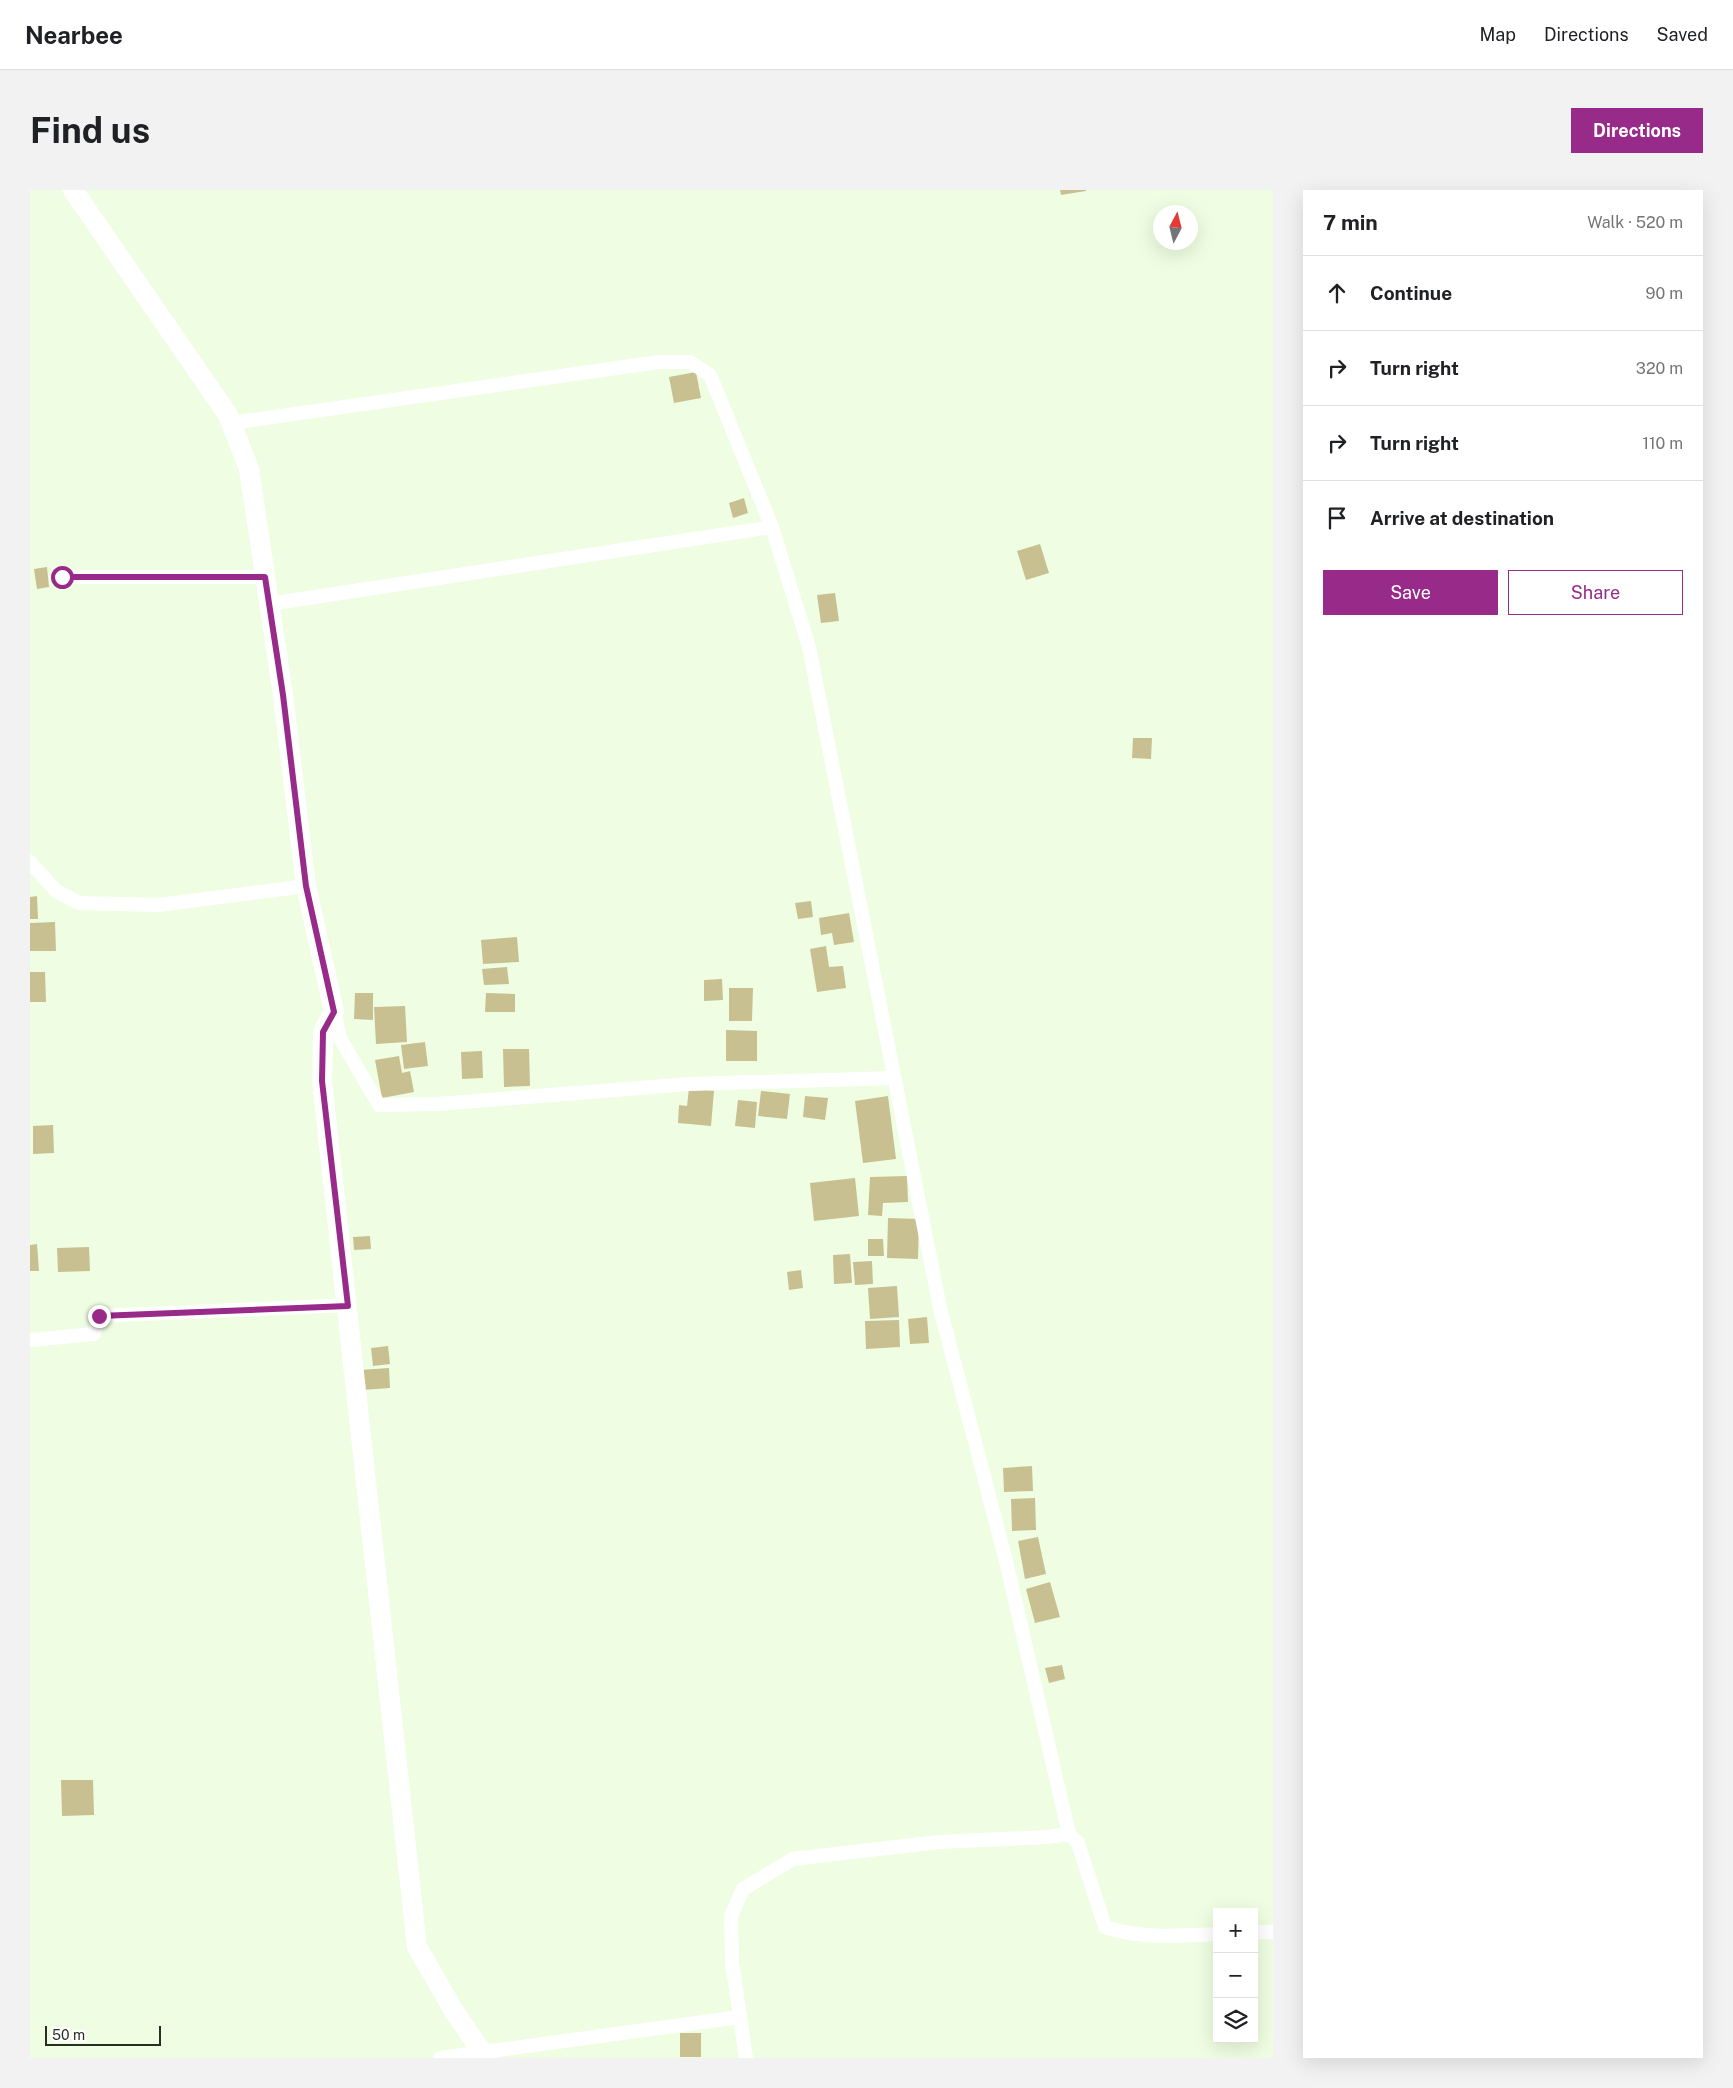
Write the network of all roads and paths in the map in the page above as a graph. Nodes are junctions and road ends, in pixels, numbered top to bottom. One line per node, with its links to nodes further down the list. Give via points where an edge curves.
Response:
1 (73, 190): 2 (street)
2 (231, 423): 3 (street, via 659,362 690,362 710,375); 5 (street, via 249,469)
3 (772, 527): 6 (street); 10 (street, via 809,647)
4 (62, 577): 5 (street)
5 (265, 577): 6 (street)
6 (269, 604): 8 (street)
7 (30, 862): 8 (street, via 56,891 79,903 159,905)
8 (306, 886): 9 (street)
9 (334, 1012): 10 (street, via 340,1038 379,1105 437,1104 690,1084); 11 (street, via 323,1032 322,1081)
10 (894, 1078): 13 (street, via 940,1308 1006,1561)
11 (348, 1306): 12 (street, via 99,1316 94,1334); 18 (street, via 417,1947)
12 (30, 1340)
13 (1070, 1834): 16 (street, via 1078,1843 1105,1927 1124,1933); 17 (street, via 939,1842 793,1860 769,1873 743,1889 731,1916 732,1962)
14 (1258, 1932): 15 (street)
15 (1273, 1932)
16 (1213, 1934)
17 (740, 2017): 18 (street); 20 (street)
18 (484, 2055): 19 (street)
19 (440, 2058)
20 (746, 2058)

